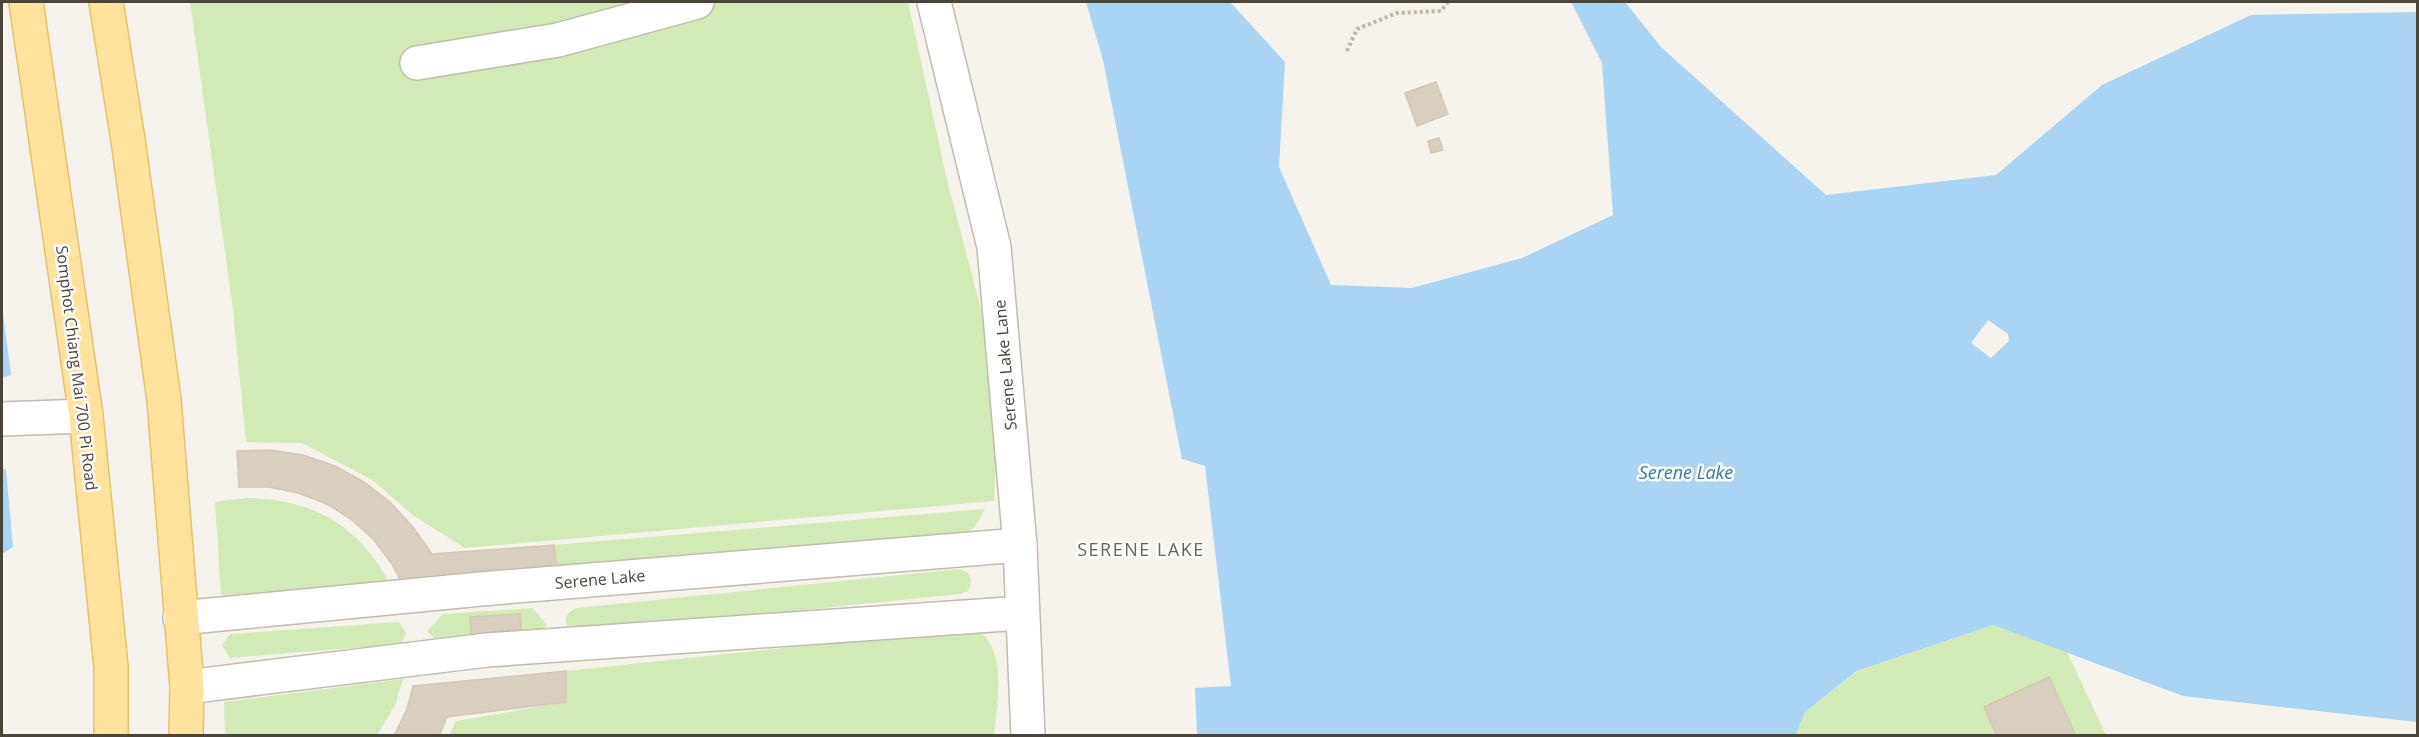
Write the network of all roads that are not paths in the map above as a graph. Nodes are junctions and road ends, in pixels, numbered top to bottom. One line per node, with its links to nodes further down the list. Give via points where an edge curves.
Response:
1 (26, 2): 6 (main road, Somphot Chiang Mai 700 Pi Road)
2 (106, 2): 10 (main road, via 164,400)
3 (697, 2): 5 (street, via 558,40)
4 (934, 2): 8 (street, Serene Lake Lane, via 994,247)
5 (417, 63)
6 (86, 416): 7 (street); 12 (main road, Somphot Chiang Mai 700 Pi Road, via 111,667)
7 (2, 419)
8 (1020, 545): 9 (street, Serene Lake Lane); 10 (street, Serene Lake)
9 (1021, 613): 11 (street, via 487,650); 14 (street, Serene Lake Lane)
10 (180, 618): 11 (main road)
11 (187, 687): 13 (main road)
12 (111, 735)
13 (186, 735)
14 (1028, 735)

